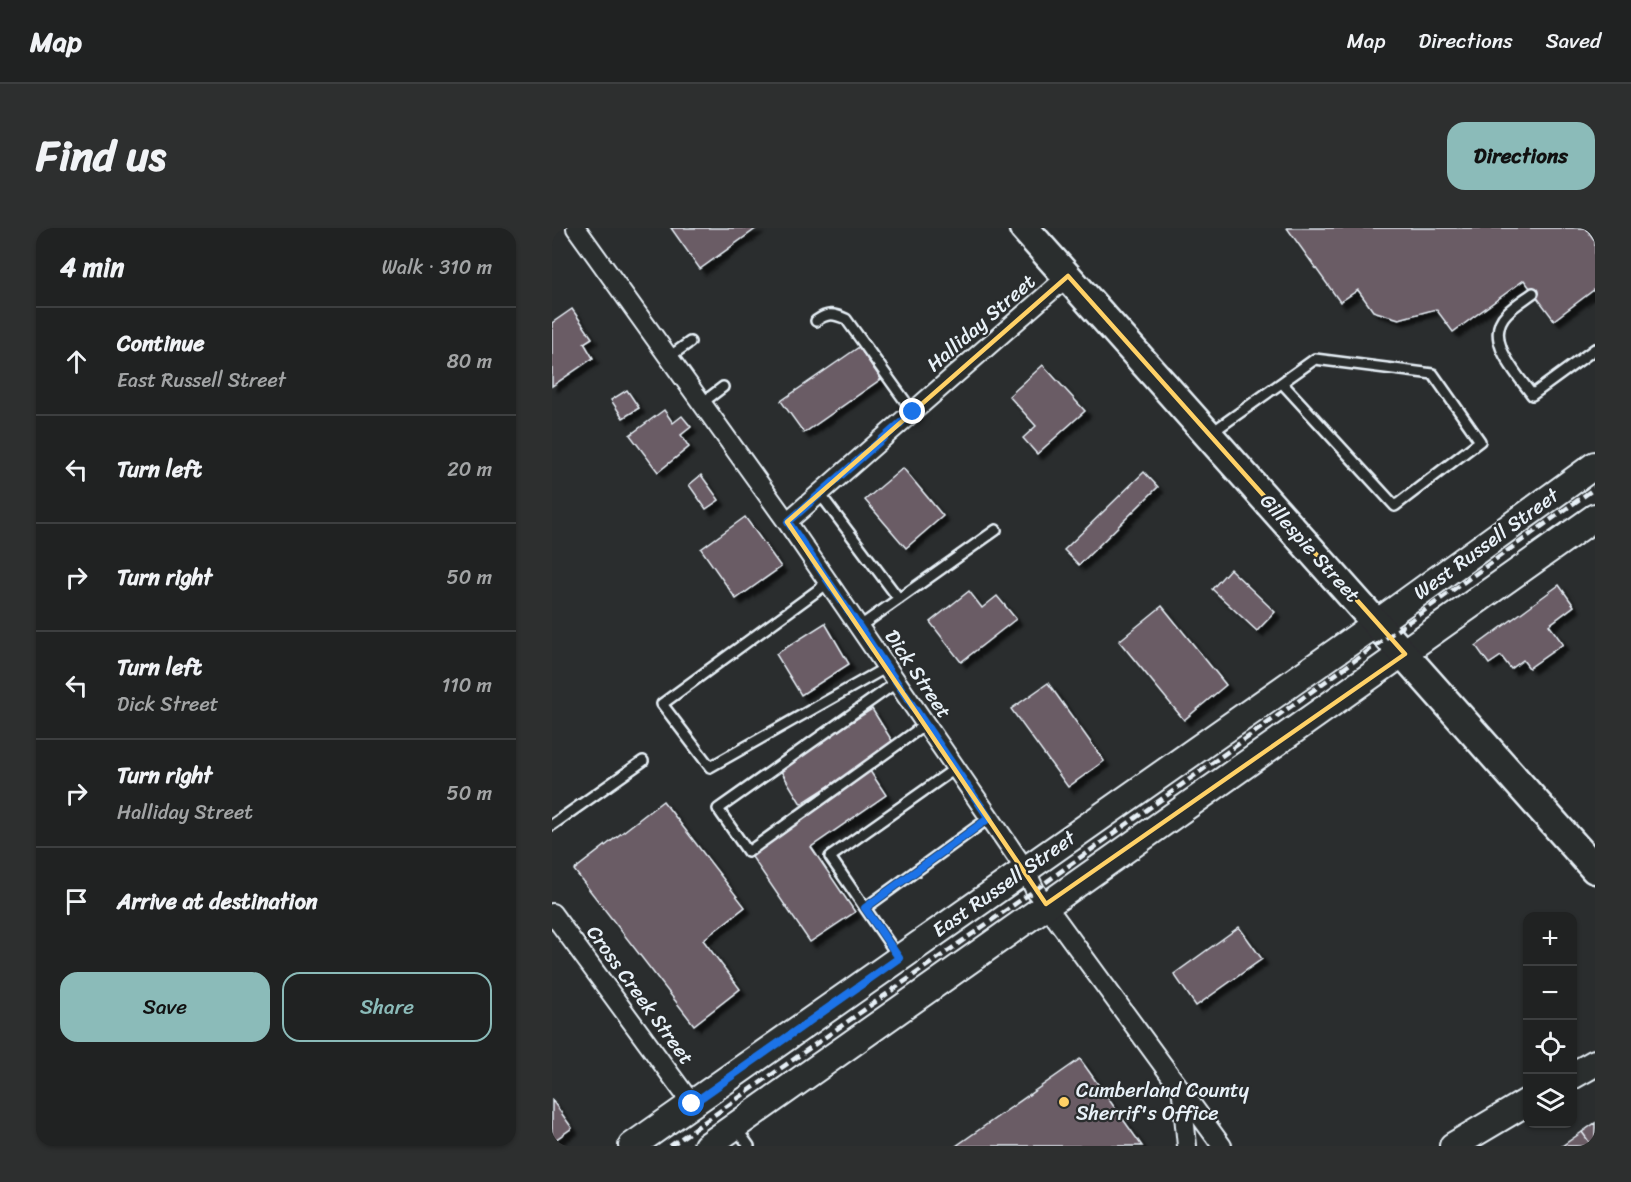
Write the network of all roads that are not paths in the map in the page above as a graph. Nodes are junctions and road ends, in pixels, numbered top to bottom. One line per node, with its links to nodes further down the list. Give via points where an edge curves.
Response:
1 (576, 228): 8 (street, Dick Street)
2 (1024, 228): 3 (main road, Gillespie Street)
3 (1068, 276): 12 (street, Halliday Street); 13 (main road, Gillespie Street)
4 (1533, 292): 7 (lane, via 1506,313 1501,322 1499,349 1532,395)
5 (816, 321): 12 (lane, via 825,314 846,319)
6 (690, 342): 8 (lane)
7 (1595, 349)
8 (669, 357): 11 (street, Dick Street)
9 (1282, 383): 9 (lane, via 1316,359 1433,374 1480,441 1395,506); 13 (lane)
10 (723, 387): 11 (lane)
11 (702, 403): 17 (street, Dick Street)
12 (913, 412): 15 (street, Halliday Street)
13 (1209, 435): 21 (main road, Gillespie Street)
14 (1595, 465): 21 (main road, West Russell Street)
15 (820, 494): 17 (street, Halliday Street); 20 (lane)
16 (1595, 517): 23 (main road)
17 (788, 522): 19 (street, Dick Street)
18 (996, 530): 20 (lane)
19 (829, 582): 22 (street, Dick Street); 24 (lane, via 662,704 710,767)
20 (899, 599): 22 (lane)
21 (1377, 623): 23 (main road, Gillespie Street); 30 (main road, East Russell Street)
22 (859, 627): 24 (street, Dick Street)
23 (1405, 654): 31 (main road, Gillespie Street); 32 (main road, East Russell Street)
24 (892, 675): 25 (street, Dick Street); 25 (lane, via 718,809 748,852)
25 (926, 724): 27 (street, Dick Street)
26 (643, 761): 29 (lane)
27 (956, 768): 28 (street, Dick Street); 33 (lane, via 830,857)
28 (989, 818): 30 (street, Dick Street); 33 (lane)
29 (552, 825)
30 (1025, 869): 32 (street, Dick Street); 35 (main road, East Russell Street)
31 (1595, 869)
32 (1046, 904): 38 (street, Dick Street); 41 (main road, East Russell Street)
33 (865, 908): 35 (lane)
34 (552, 913): 39 (street, Cross Creek Street)
35 (899, 958): 39 (main road, East Russell Street)
36 (1595, 1063): 37 (main road)
37 (1576, 1074)
38 (1182, 1095): 44 (street); 45 (street, Dick Street)
39 (692, 1104): 42 (main road, East Russell Street)
40 (1523, 1104): 46 (main road)
41 (742, 1136): 43 (main road, East Russell Street)
42 (632, 1146)
43 (707, 1146)
44 (1187, 1146)
45 (1221, 1146)
46 (1453, 1146)

